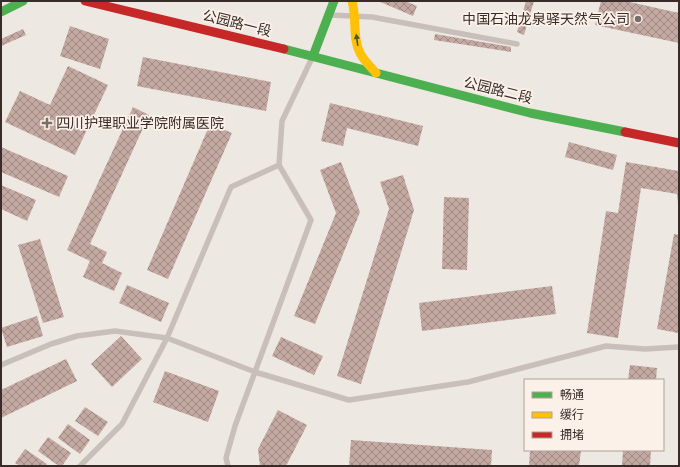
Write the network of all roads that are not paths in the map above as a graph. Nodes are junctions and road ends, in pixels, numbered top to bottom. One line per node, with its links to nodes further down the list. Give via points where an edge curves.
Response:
1 (23, 1): 5 (street)
2 (85, 1): 9 (street, 公园路一段)
3 (334, 1): 6 (street)
4 (352, 1): 7 (street)
5 (1, 12)
6 (328, 15): 7 (lane); 9 (street)
7 (355, 16): 8 (lane); 10 (street, one-way to 7, via 360,52)
8 (517, 44)
9 (313, 56): 10 (street, 公园路二段); 12 (lane, via 282,121)
10 (376, 72): 11 (street, 公园路二段, via 530,113)
11 (679, 143)
12 (279, 165): 13 (lane, via 231,187); 16 (lane, via 311,220)
13 (167, 338): 15 (lane, via 115,331 77,336); 16 (lane); 17 (lane, via 122,424)
14 (679, 347): 16 (lane, via 645,350 606,346 468,382 349,400)
15 (1, 365)
16 (255, 372): 18 (lane, via 235,426 226,458)
17 (80, 466)
18 (228, 466)

